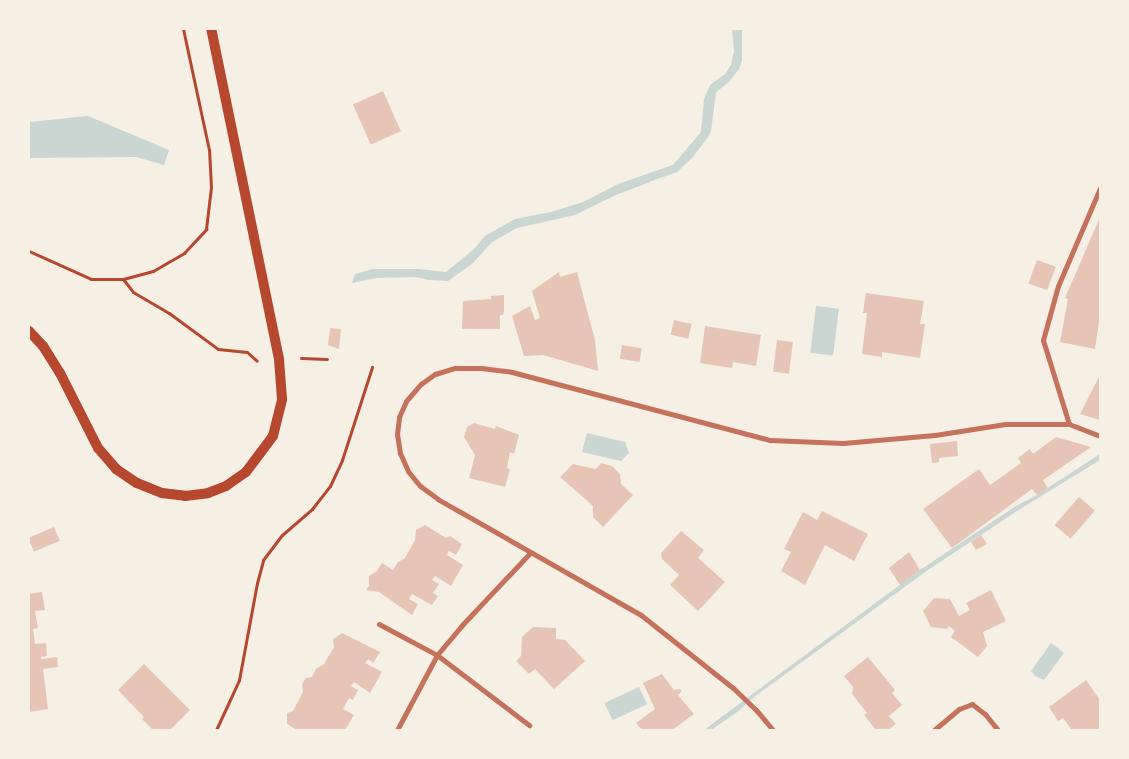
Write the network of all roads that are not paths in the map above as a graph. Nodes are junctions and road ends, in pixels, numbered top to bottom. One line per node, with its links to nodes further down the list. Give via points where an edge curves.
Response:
1 (211, 29): 3 (main road, via 279,359 282,399 273,436 246,472 208,494 162,493 137,483 116,469 98,448 60,372)
2 (1100, 188): 4 (street, via 1058,286 1044,340)
3 (29, 331)
4 (1069, 424): 5 (street); 6 (street, via 1006,424 934,435 843,443 770,440 512,372 455,368 435,374 406,401 400,417 397,434 400,454 408,471 420,486 438,499)
5 (1100, 436)
6 (530, 553): 8 (street); 11 (street, via 641,614 733,688)
7 (379, 624): 8 (street)
8 (437, 655): 9 (street); 10 (street)
9 (529, 725)
10 (397, 730)
11 (772, 730)
12 (934, 730): 13 (street, via 972,704)
13 (998, 730)

